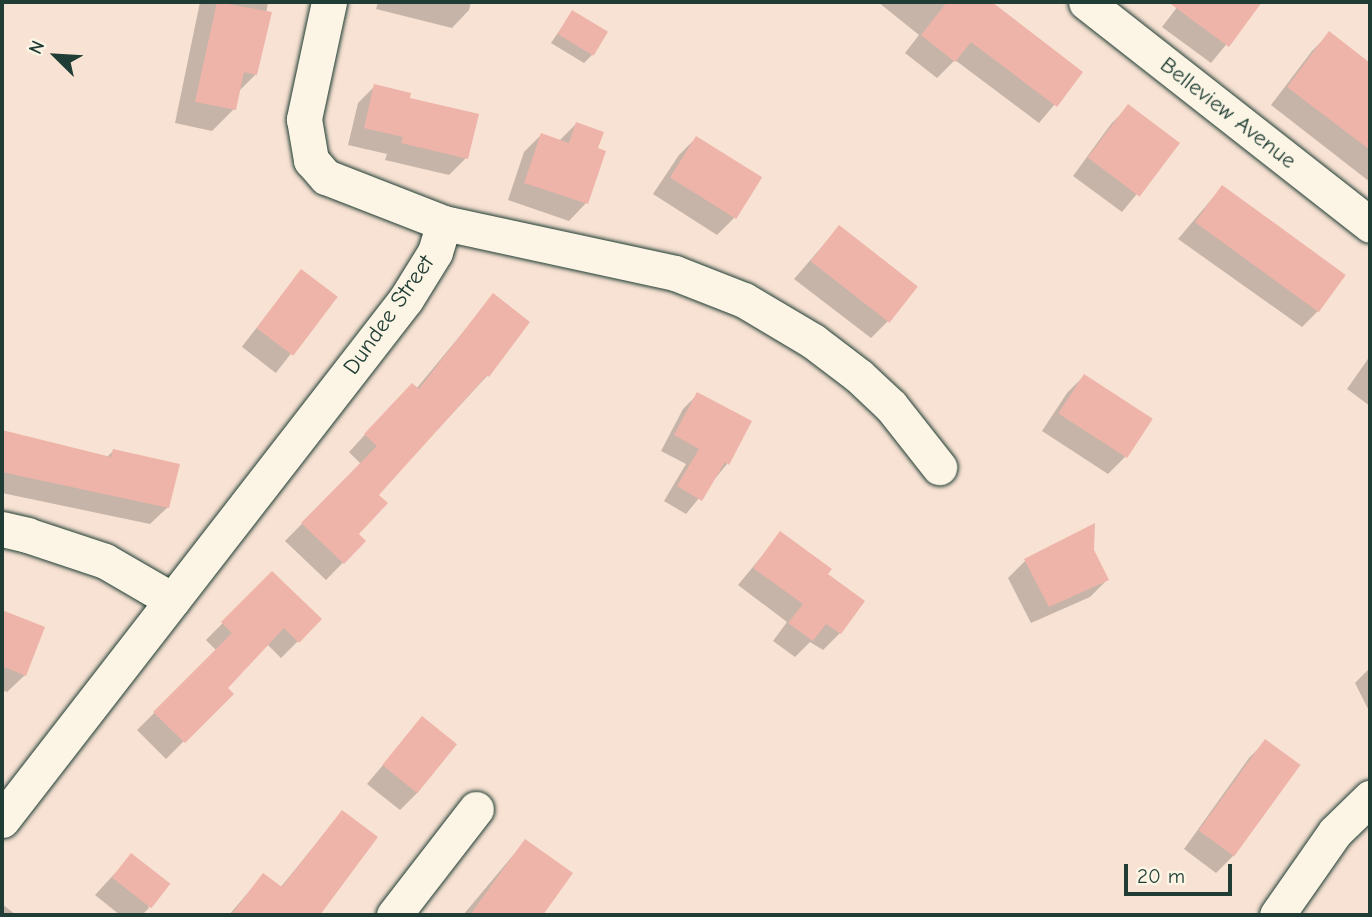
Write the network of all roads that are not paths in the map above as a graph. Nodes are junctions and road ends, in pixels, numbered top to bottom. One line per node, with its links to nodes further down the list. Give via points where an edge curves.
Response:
1 (329, 2): 3 (street, via 305,109 311,160 317,170 337,183)
2 (1106, 8): 4 (street, Belleview Avenue)
3 (444, 223): 5 (street, via 675,274 744,300 813,341 859,376 891,406); 7 (street, Dundee Street, via 435,252 406,299)
4 (1370, 225)
5 (939, 467)
6 (2, 530): 7 (street, via 105,561)
7 (172, 600): 10 (street, Dundee Street)
8 (1370, 798): 12 (street, via 1335,832)
9 (476, 809): 11 (street)
10 (2, 820)
11 (394, 915)
12 (1277, 915)

